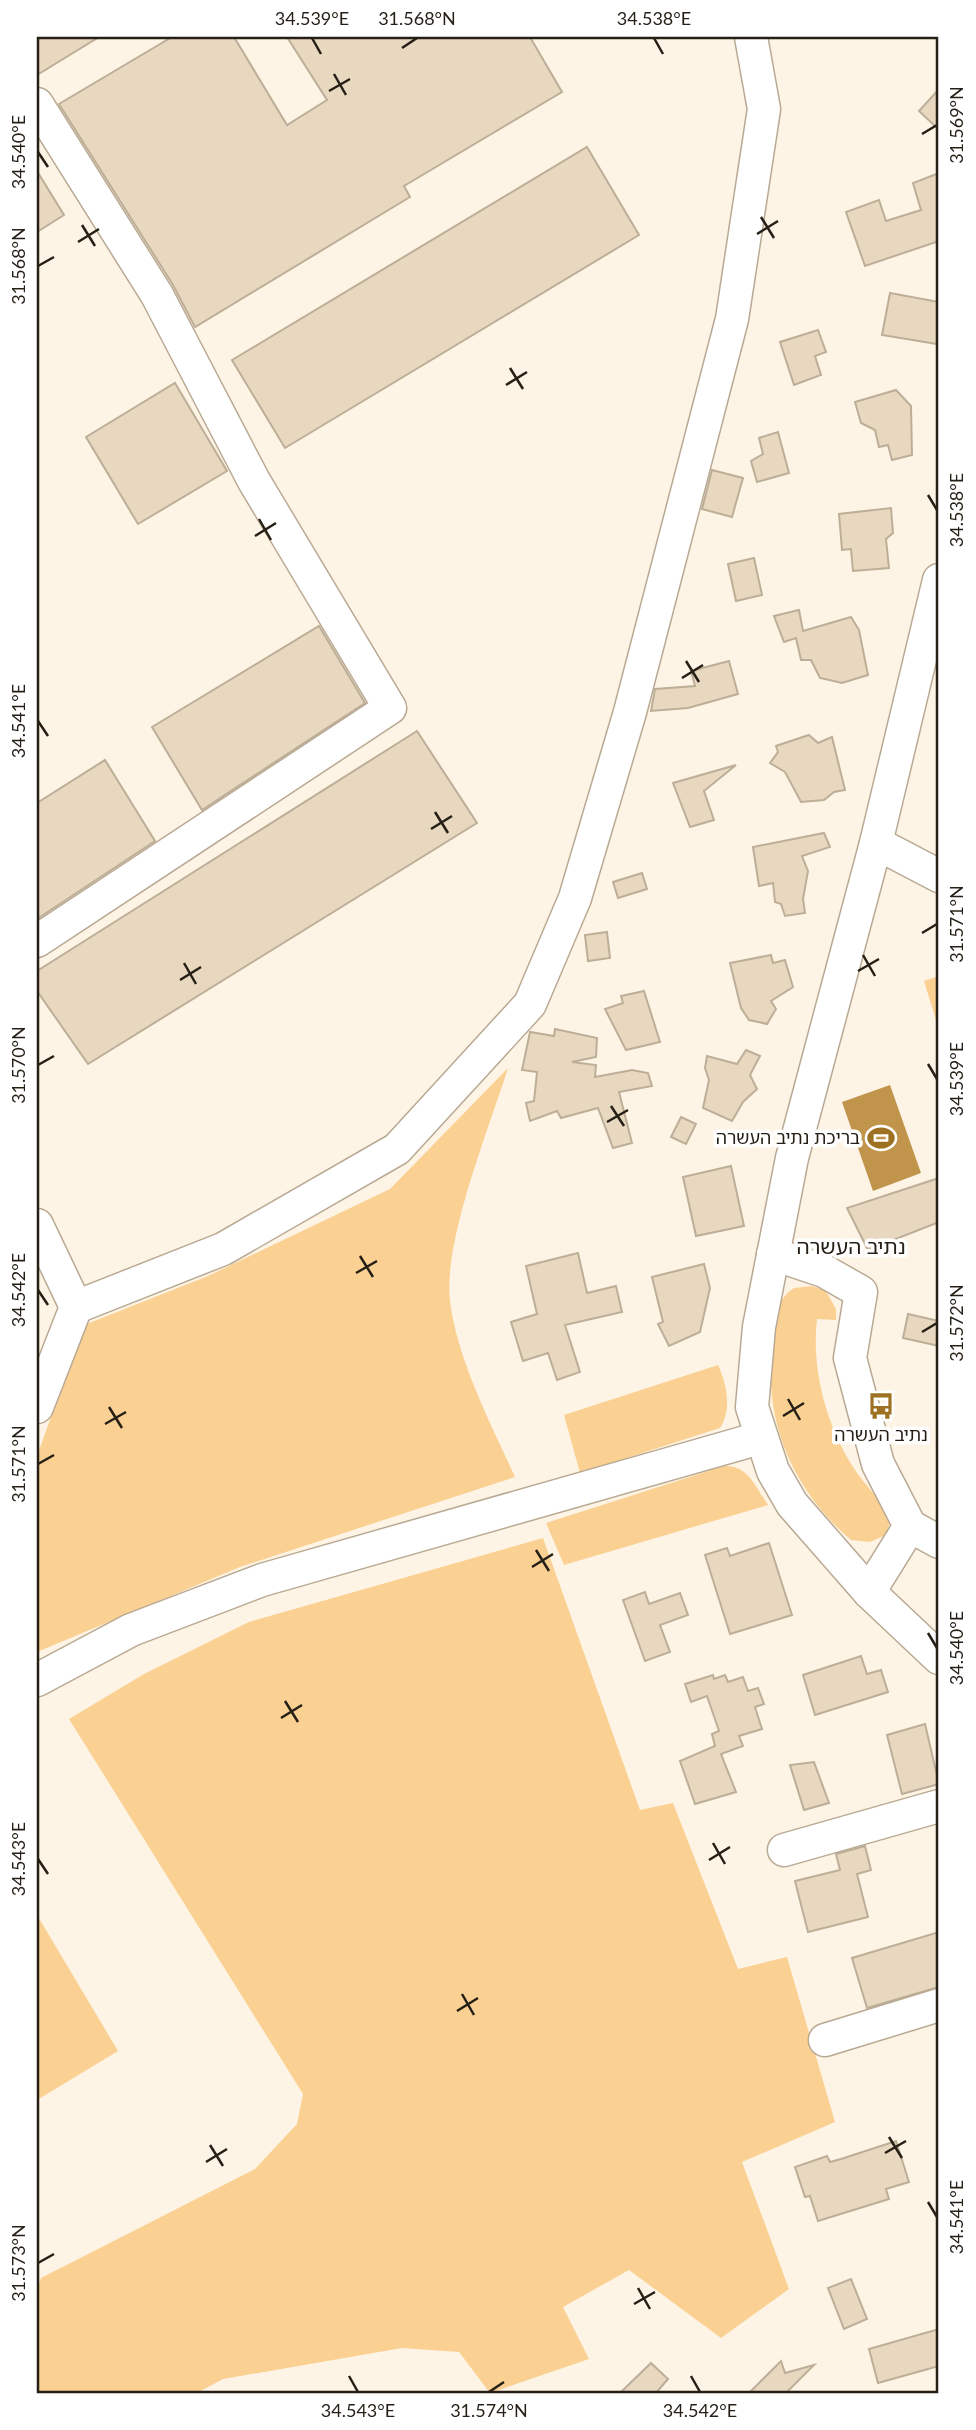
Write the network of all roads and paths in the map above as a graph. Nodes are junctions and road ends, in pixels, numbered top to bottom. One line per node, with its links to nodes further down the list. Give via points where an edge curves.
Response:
1 (751, 37): 9 (street, via 764,109 732,319 626,726 575,898 530,1004 397,1149 223,1249)
2 (37, 104): 6 (street, via 157,295 254,481 390,708)
3 (939, 580): 4 (street)
4 (876, 843): 5 (street); 8 (street, via 792,1158)
5 (939, 876)
6 (37, 941)
7 (37, 1225): 9 (street)
8 (773, 1254): 11 (street, via 759,1327 752,1406); 12 (street, via 824,1271 861,1292 850,1358 878,1464)
9 (76, 1307): 10 (street)
10 (37, 1407)
11 (760, 1438): 14 (street, via 792,1504); 16 (street, via 262,1580 131,1630)
12 (910, 1526): 13 (street); 14 (street)
13 (939, 1542)
14 (869, 1592): 15 (street)
15 (939, 1658)
16 (37, 1680)
17 (939, 1806): 18 (street)
18 (784, 1850)
19 (939, 2005): 20 (street)
20 (825, 2039)

